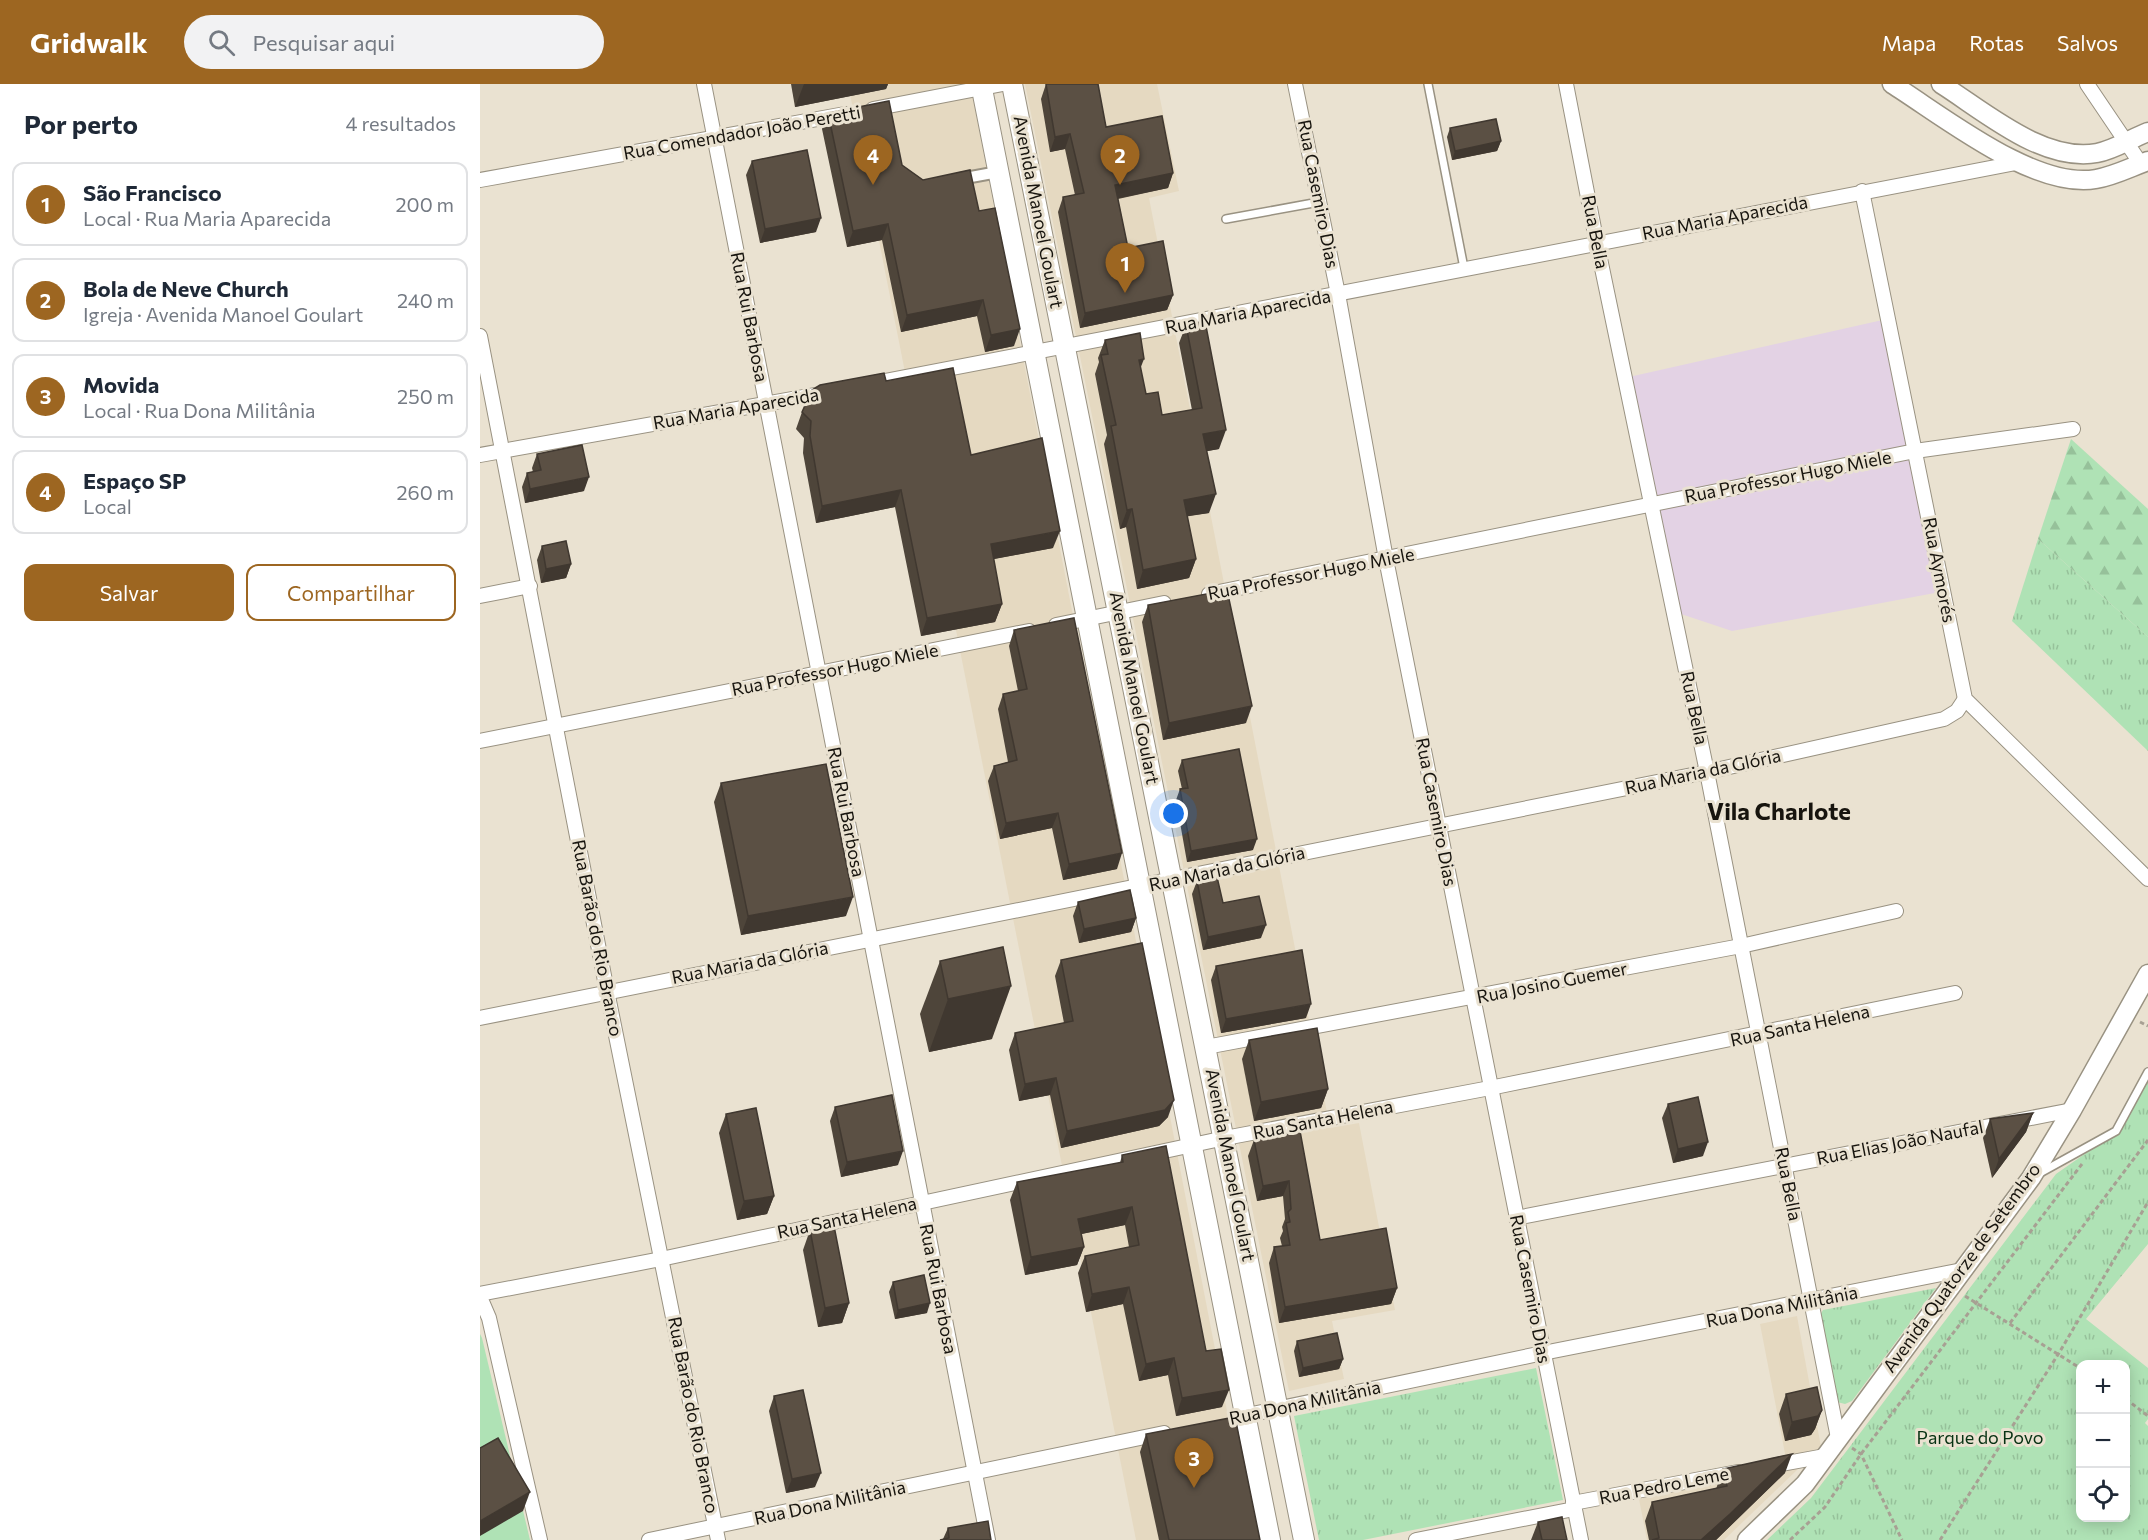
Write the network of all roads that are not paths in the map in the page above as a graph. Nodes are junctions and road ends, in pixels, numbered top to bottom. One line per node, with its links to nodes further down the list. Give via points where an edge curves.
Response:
1 (704, 84): 12 (street, Rua Rui Barbosa)
2 (1003, 84): 10 (street, Rua Comendador João Peretti)
3 (1012, 84): 26 (main road, Avenida Manoel Goulart)
4 (1295, 84): 20 (street, Rua Casemiro Dias)
5 (1428, 84): 23 (lane)
6 (1566, 84): 22 (street, Rua Bella)
7 (1892, 84): 15 (street)
8 (1941, 84): 13 (street, via 2035,143 2062,152 2097,153)
9 (2087, 84): 13 (street)
10 (982, 86): 12 (street, Rua Comendador João Peretti, via 889,111); 16 (main road, Avenida Manoel Goulart)
11 (2148, 132): 13 (street)
12 (714, 139): 17 (street, Rua Comendador João Peretti); 30 (street, Rua Rui Barbosa)
13 (2126, 141): 14 (street)
14 (2144, 162): 15 (street, via 2095,179 2061,178)
15 (2016, 163): 19 (street, Rua Maria Aparecida)
16 (998, 172): 18 (street); 27 (main road, Avenida Manoel Goulart)
17 (480, 180)
18 (952, 181)
19 (1862, 191): 22 (street, Rua Maria Aparecida); 33 (street, Rua Aymorés)
20 (1319, 202): 21 (lane); 24 (street, Rua Casemiro Dias)
21 (1226, 219)
22 (1597, 244): 23 (street, Rua Maria Aparecida); 35 (street, Rua Bella)
23 (1464, 268): 24 (street, Rua Maria Aparecida)
24 (1338, 294): 26 (street, Rua Maria Aparecida); 36 (street, Rua Casemiro Dias)
25 (480, 336): 32 (street, Rua Barão do Rio Branco)
26 (1066, 347): 27 (street, Rua Maria Aparecida); 39 (main road, Avenida Manoel Goulart)
27 (1035, 353): 28 (street, Rua Maria Aparecida); 40 (main road, Avenida Manoel Goulart)
28 (860, 386)
29 (837, 391): 30 (street, Rua Maria Aparecida)
30 (766, 404): 32 (street, Rua Maria Aparecida); 41 (street, Rua Rui Barbosa)
31 (2073, 429): 33 (street, Rua Professor Hugo Miele)
32 (503, 450): 34 (street, Rua Maria Aparecida); 37 (street, Rua Barão do Rio Branco)
33 (1915, 452): 35 (street, Rua Professor Hugo Miele); 42 (street, Rua Aymorés)
34 (480, 454)
35 (1652, 505): 36 (street, Rua Professor Hugo Miele); 45 (street, Rua Bella)
36 (1386, 559): 39 (street, Rua Professor Hugo Miele); 46 (street, Rua Casemiro Dias)
37 (530, 586): 38 (street); 43 (street, Rua Barão do Rio Branco)
38 (480, 596)
39 (1119, 612): 40 (street, Rua Professor Hugo Miele); 48 (main road, Avenida Manoel Goulart)
40 (1087, 619): 41 (street, Rua Professor Hugo Miele); 49 (main road, Avenida Manoel Goulart)
41 (819, 673): 43 (street, Rua Professor Hugo Miele); 51 (street, Rua Rui Barbosa)
42 (1965, 699): 45 (street, Rua Maria da Glória, via 1957,711 1944,718); 47 (street)
43 (557, 727): 44 (street, Rua Professor Hugo Miele); 54 (street, Rua Barão do Rio Branco)
44 (480, 741)
45 (1707, 772): 46 (street, Rua Maria da Glória); 52 (street, Rua Bella)
46 (1439, 826): 48 (street, Rua Maria da Glória); 56 (street, Rua Casemiro Dias)
47 (2148, 879)
48 (1173, 880): 49 (street, Rua Maria da Glória); 59 (main road, Avenida Manoel Goulart)
49 (1141, 887): 51 (street, Rua Maria da Glória); 64 (main road, Avenida Manoel Goulart)
50 (1896, 911): 52 (street, Rua Josino Guemer)
51 (871, 939): 54 (street, Rua Maria da Glória); 67 (street, Rua Rui Barbosa)
52 (1741, 946): 56 (street, Rua Josino Guemer); 58 (street, Rua Bella)
53 (2148, 974): 62 (street, Avenida Quatorze de Setembro)
54 (607, 991): 57 (street, Rua Maria da Glória); 69 (street, Rua Barão do Rio Branco)
55 (1955, 993): 58 (street, Rua Santa Helena)
56 (1473, 999): 59 (street, Rua Josino Guemer); 61 (street, Rua Casemiro Dias)
57 (480, 1018)
58 (1758, 1035): 61 (street, Rua Santa Helena); 65 (street, Rua Bella)
59 (1206, 1047): 63 (main road, Avenida Manoel Goulart)
60 (2148, 1072): 66 (lane, via 2116,1131)
61 (1490, 1089): 63 (street, Rua Santa Helena); 68 (street, Rua Casemiro Dias)
62 (2072, 1110): 65 (street, Rua Elias João Naufal); 66 (street, Avenida Quatorze de Setembro)
63 (1225, 1138): 64 (street, Rua Santa Helena); 74 (main road, Avenida Manoel Goulart)
64 (1191, 1146): 67 (street, Rua Santa Helena); 75 (main road, Avenida Manoel Goulart)
65 (1784, 1166): 68 (street, Rua Elias João Naufal); 72 (street, Rua Bella)
66 (2031, 1178): 70 (street, Avenida Quatorze de Setembro)
67 (921, 1202): 69 (street, Rua Santa Helena); 80 (street, Rua Rui Barbosa)
68 (1516, 1218): 73 (street, Rua Casemiro Dias)
69 (661, 1259): 71 (street, Rua Santa Helena); 82 (street, Rua Barão do Rio Branco)
70 (1962, 1270): 72 (street, Rua Dona Militânia); 78 (street, Avenida Quatorze de Setembro)
71 (480, 1296): 83 (street, via 489,1318)
72 (1811, 1302): 73 (street, Rua Dona Militânia); 78 (street, Rua Bella)
73 (1543, 1353): 74 (street, Rua Dona Militânia); 81 (street, Rua Casemiro Dias)
74 (1280, 1409): 75 (street, Rua Dona Militânia); 87 (main road, Avenida Manoel Goulart)
75 (1244, 1416): 76 (street, Rua Dona Militânia); 86 (main road, Avenida Manoel Goulart)
76 (1220, 1421)
77 (1173, 1431): 80 (street, Rua Dona Militânia)
78 (1838, 1438): 79 (street, Avenida Quatorze de Setembro)
79 (1826, 1456): 81 (street, Rua Pedro Leme); 90 (street, Avenida Quatorze de Setembro, via 1805,1484)
80 (975, 1473): 82 (street, Rua Dona Militânia); 85 (street, Rua Rui Barbosa)
81 (1574, 1506): 88 (street, Rua Pedro Leme); 89 (street, Rua Casemiro Dias)
82 (717, 1533): 84 (street, Rua Dona Militânia)
83 (540, 1540)
84 (649, 1540)
85 (988, 1540)
86 (1270, 1540)
87 (1304, 1540)
88 (1416, 1540)
89 (1581, 1540)
90 (1747, 1540)

